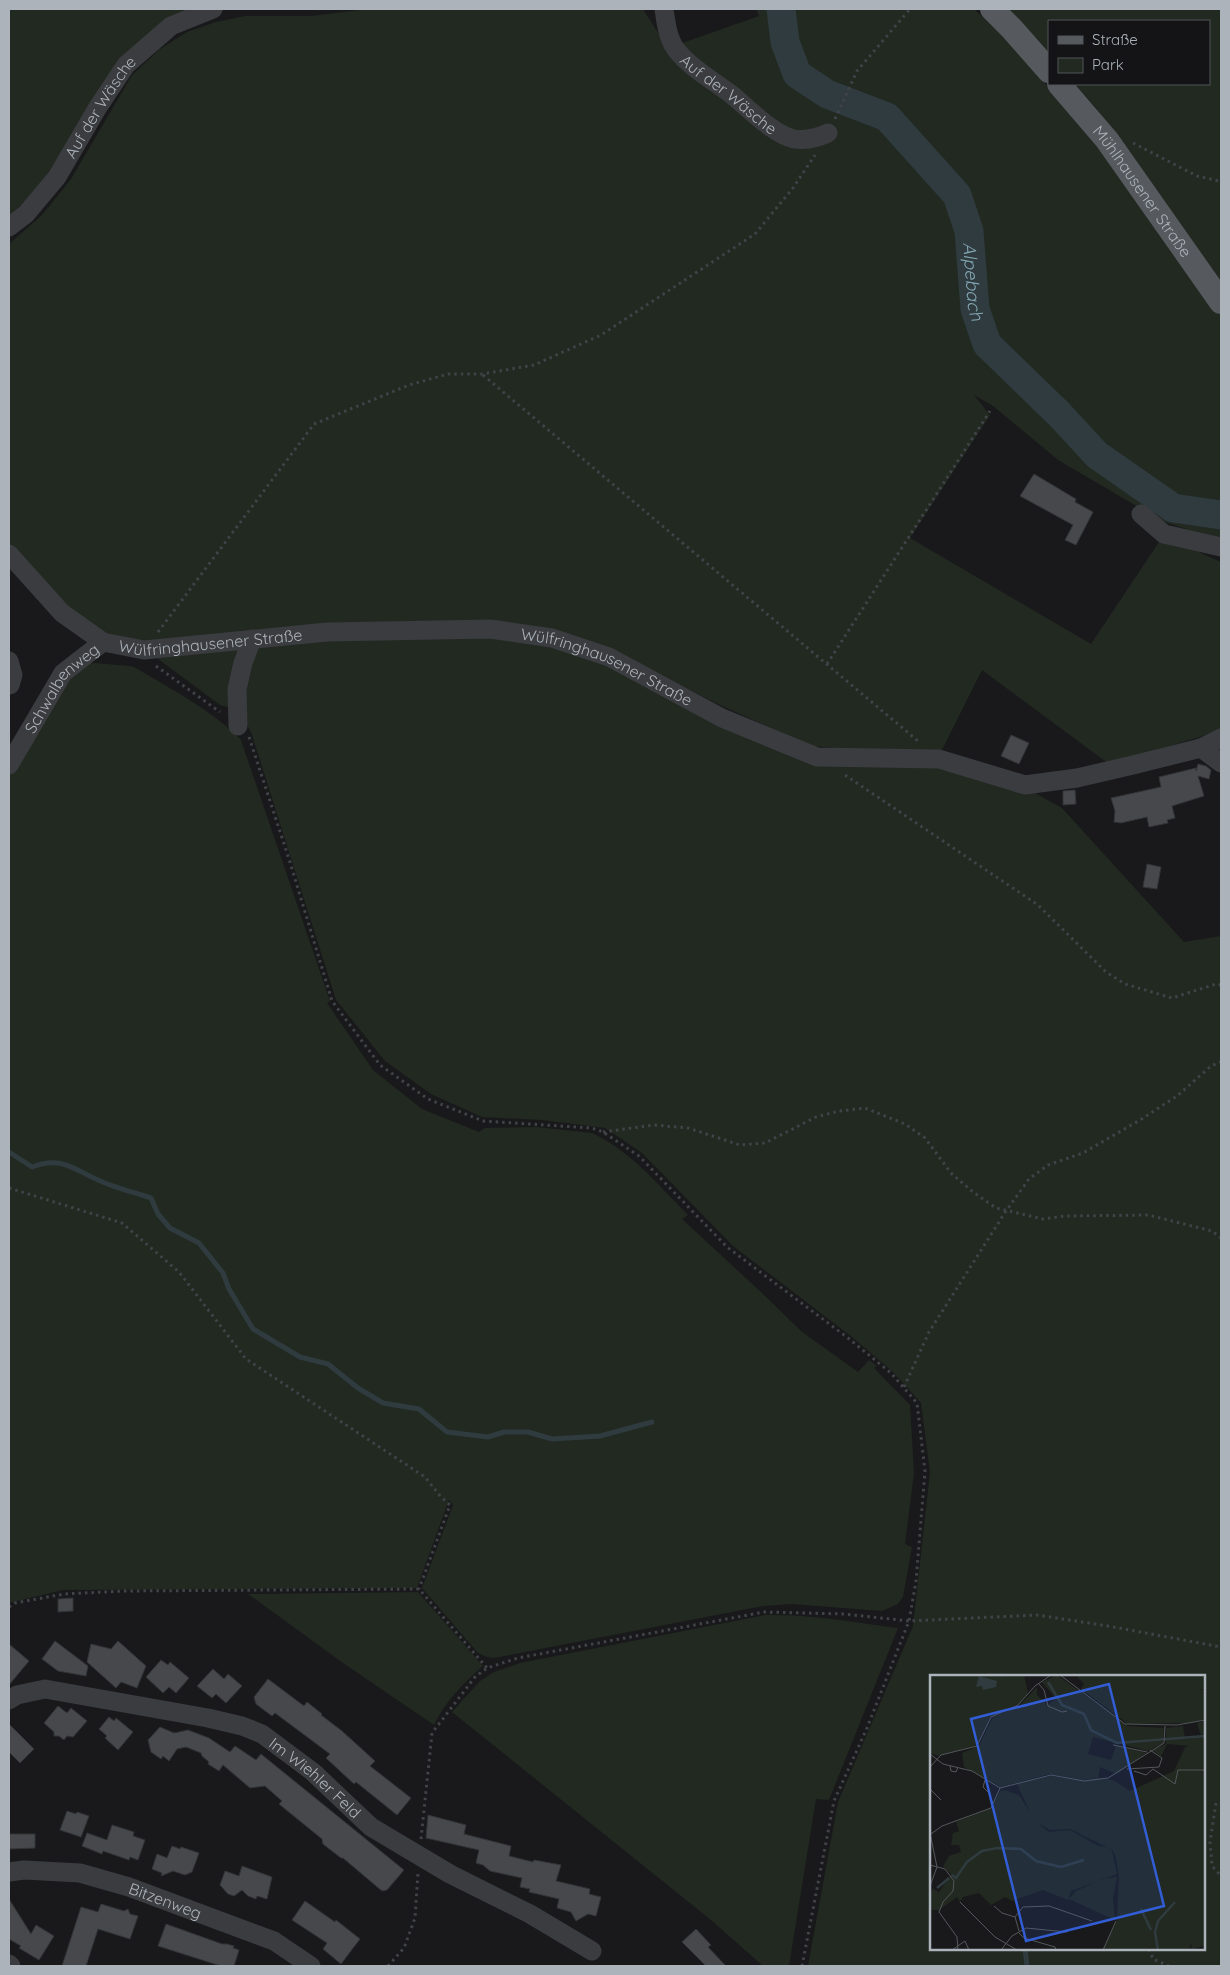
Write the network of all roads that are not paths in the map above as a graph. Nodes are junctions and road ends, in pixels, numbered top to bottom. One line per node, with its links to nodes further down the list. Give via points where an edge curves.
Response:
1 (212, 9): 7 (street, Auf der Wäsche, via 171,26 126,65 57,177 26,214)
2 (664, 9): 6 (street, Auf der Wäsche, via 668,34 677,51 783,135 805,139)
3 (992, 9): 4 (main road)
4 (1048, 71)
5 (1060, 85): 8 (main road, Mühlhausener Straße, via 1108,140)
6 (828, 133)
7 (9, 227)
8 (1221, 302)
9 (1141, 514): 10 (street, via 1164,534)
10 (1221, 547)
11 (9, 554): 13 (street, Wülfringhausener Straße, via 62,613)
12 (252, 639): 13 (street, Wülfringhausener Straße, via 146,656); 16 (street, via 237,689); 18 (street, Wülfringhausener Straße, via 327,632 490,630 552,638 609,657 722,718 817,757 939,759 1025,785 1077,778)
13 (103, 642): 20 (street, Schwalbenweg, via 64,673)
14 (9, 661): 15 (street, via 13,675)
15 (10, 685)
16 (238, 726)
17 (1221, 738): 18 (street, Wülfringhausener Straße)
18 (1201, 748): 19 (street)
19 (1221, 763)
20 (9, 765)
21 (9, 1700): 23 (street, Im Wiehler Feld, via 17,1695 44,1690 208,1718 262,1734 313,1772 371,1827)
22 (9, 1872): 24 (street, Bitzenweg, via 80,1873 129,1887 274,1941)
23 (592, 1951)
24 (311, 1966)

